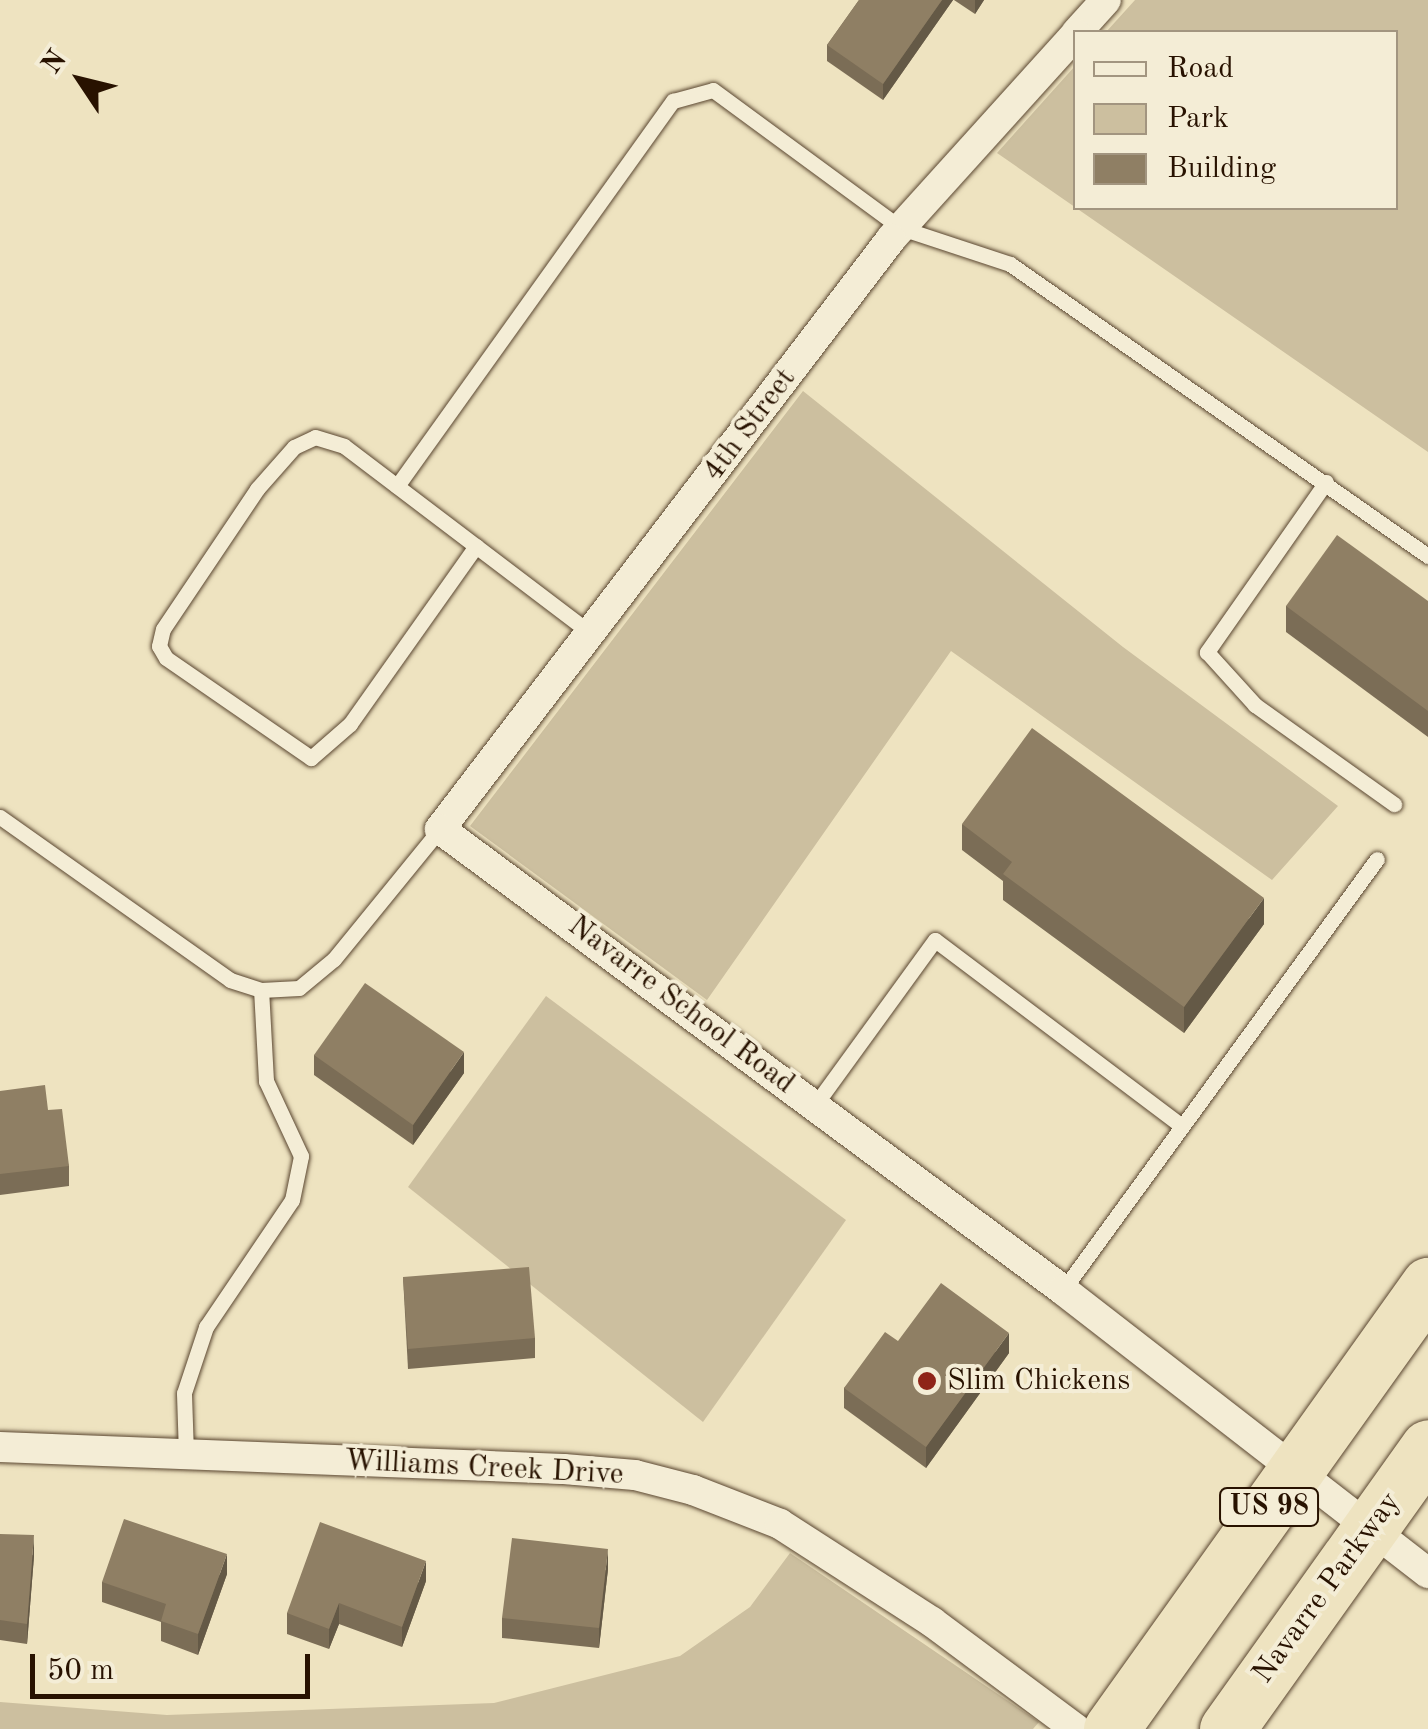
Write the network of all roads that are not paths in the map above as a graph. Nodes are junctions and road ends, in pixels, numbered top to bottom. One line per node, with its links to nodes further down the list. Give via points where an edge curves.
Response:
1 (1106, 0): 2 (street, 4th Street)
2 (1079, 30)
3 (1073, 36): 4 (street, 4th Street)
4 (900, 228): 5 (lane, via 1010,264); 6 (lane, via 713,90 673,101); 9 (street, 4th Street)
5 (1326, 482): 8 (lane); 10 (lane, via 1206,652 1255,705)
6 (397, 486): 7 (lane); 7 (lane, via 344,446 315,437 294,447 257,489 163,628 159,646 166,658 311,758 350,724)
7 (476, 546): 9 (lane)
8 (1428, 556)
9 (592, 634): 12 (street, 4th Street)
10 (1394, 804)
11 (0, 816): 14 (lane, via 230,980)
12 (440, 829): 14 (lane, via 334,958 299,988); 15 (street, Navarre School Road)
13 (1377, 859): 16 (lane)
14 (262, 990): 21 (lane, via 266,1081 301,1156 292,1200 206,1328 184,1393)
15 (814, 1105): 16 (lane, via 935,940); 18 (street, Navarre School Road)
16 (1182, 1126): 18 (lane)
17 (1428, 1285): 22 (highway, US 98)
18 (1063, 1290): 22 (street, Navarre School Road)
19 (0, 1447): 21 (street, Williams Creek Drive)
20 (1428, 1447): 23 (highway, Navarre Parkway / US 98)
21 (186, 1454): 25 (street, Williams Creek Drive, via 564,1469 635,1475 693,1490 780,1524 963,1644)
22 (1297, 1468): 23 (street, Navarre School Road); 26 (highway, US 98)
23 (1372, 1526): 24 (street, Navarre School Road); 27 (highway, Navarre Parkway / US 98)
24 (1428, 1573)
25 (1076, 1729)
26 (1111, 1729)
27 (1227, 1729)

